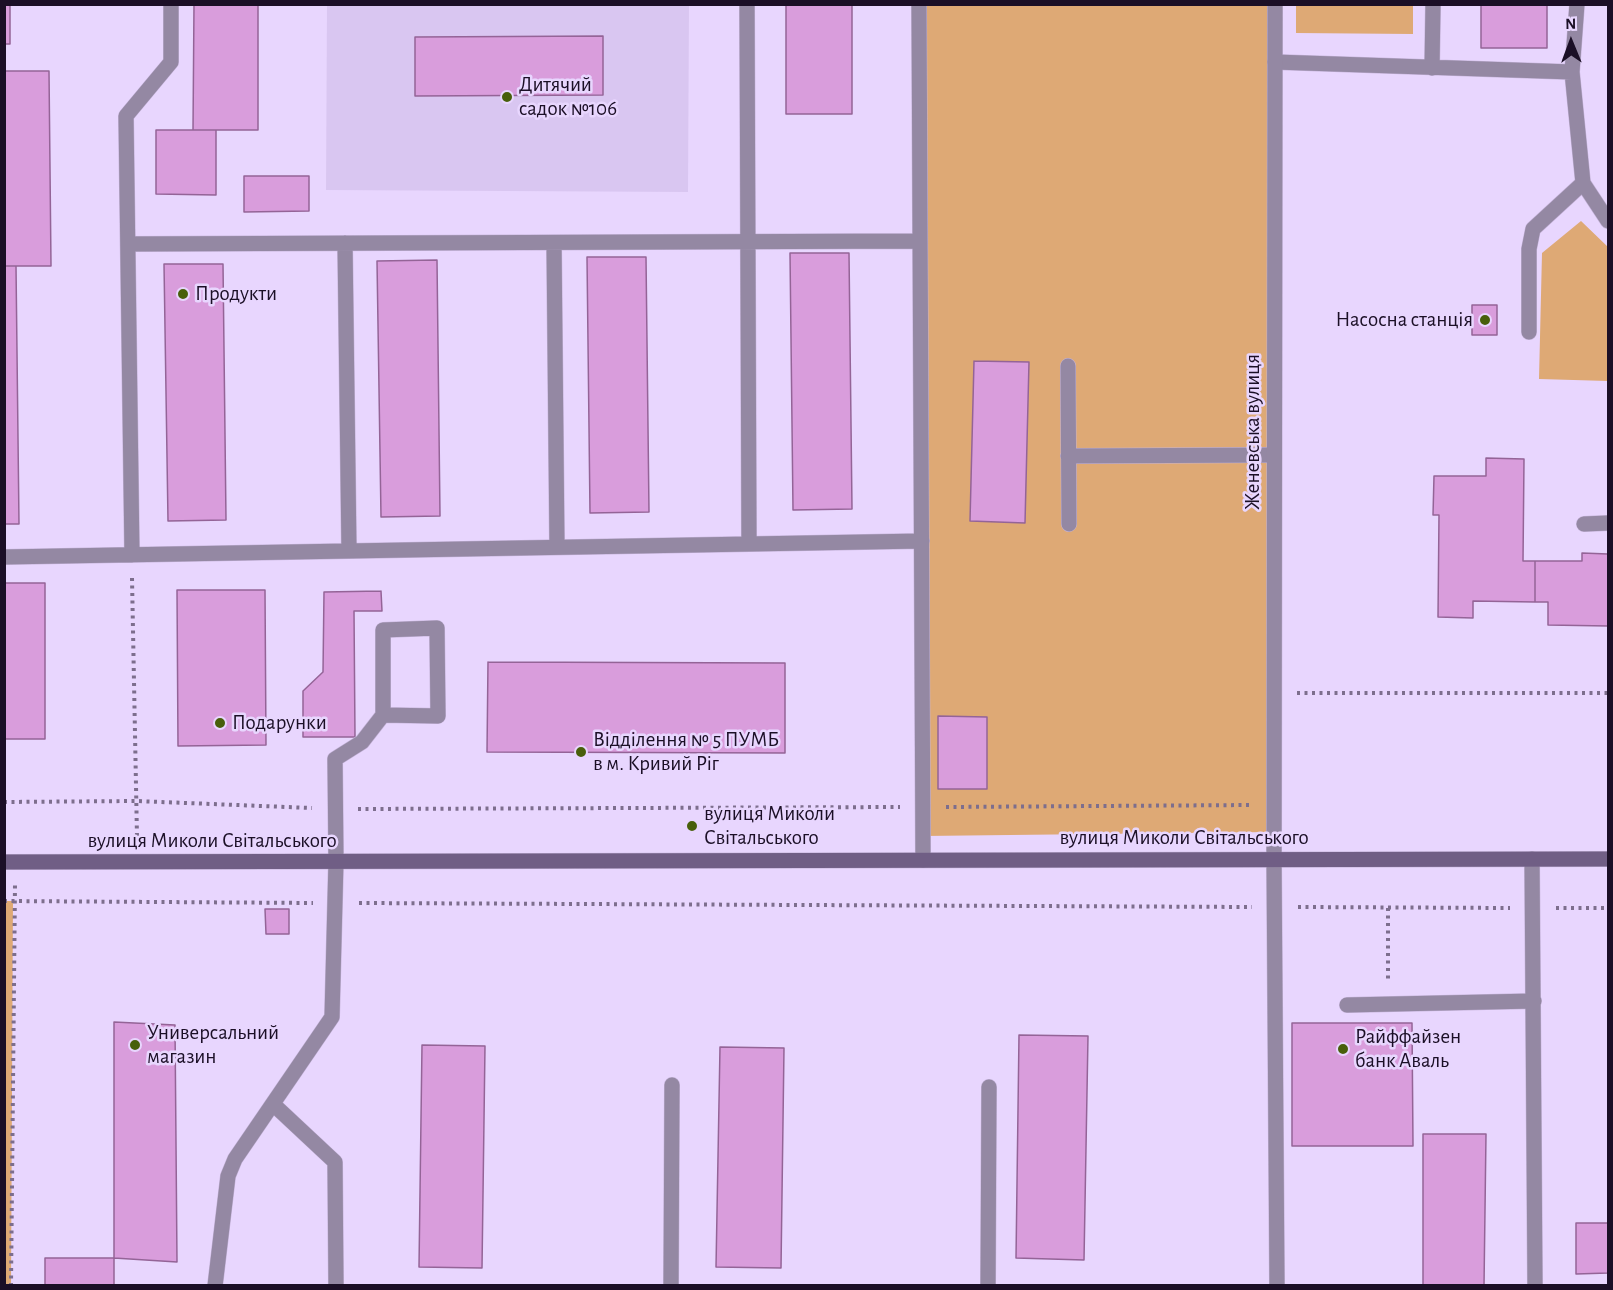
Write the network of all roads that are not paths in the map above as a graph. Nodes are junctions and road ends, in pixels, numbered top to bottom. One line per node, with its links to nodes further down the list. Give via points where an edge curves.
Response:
1 (171, 4): 16 (street, via 171,62 126,116)
2 (747, 4): 12 (street)
3 (919, 4): 13 (street)
4 (1275, 4): 7 (street, Женевська вулиця)
5 (1432, 4): 8 (street)
6 (1577, 4): 9 (street)
7 (1275, 62): 8 (street); 19 (street, Женевська вулиця)
8 (1432, 68): 9 (street)
9 (1572, 72): 10 (street)
10 (1583, 183): 11 (street); 17 (street, via 1533,229 1529,249)
11 (1608, 221)
12 (747, 242): 13 (street); 15 (street); 25 (street)
13 (920, 242): 24 (street)
14 (345, 243): 15 (street); 16 (street); 27 (street)
15 (554, 243): 26 (street)
16 (128, 244): 28 (street)
17 (1529, 332)
18 (1068, 366): 20 (street)
19 (1274, 455): 20 (street); 31 (street, Женевська вулиця)
20 (1068, 456): 22 (street)
21 (1608, 523): 23 (street)
22 (1069, 524)
23 (1584, 524)
24 (922, 541): 25 (street); 34 (street)
25 (749, 544): 26 (street)
26 (557, 547): 27 (street)
27 (349, 551): 28 (street)
28 (132, 555): 29 (street)
29 (4, 557)
30 (383, 715): 30 (street, via 438,716 437,628 383,630); 35 (street, via 362,742 335,759)
31 (1274, 859): 32 (main road, вулиця Миколи Світальського); 34 (main road, вулиця Миколи Світальського); 46 (street, Женевська вулиця)
32 (1532, 859): 33 (main road, вулиця Миколи Світальського); 37 (street)
33 (1608, 859)
34 (923, 860): 35 (main road, вулиця Миколи Світальського)
35 (336, 861): 36 (main road, вулиця Миколи Світальського); 41 (street, via 332,1017)
36 (10, 862)
37 (1534, 1001): 38 (street); 47 (street)
38 (1347, 1005)
39 (672, 1085): 44 (street)
40 (989, 1087): 45 (street)
41 (273, 1104): 42 (street, via 235,1159 228,1176); 43 (street, via 335,1162)
42 (215, 1286)
43 (336, 1286)
44 (671, 1286)
45 (988, 1286)
46 (1277, 1286)
47 (1535, 1286)

